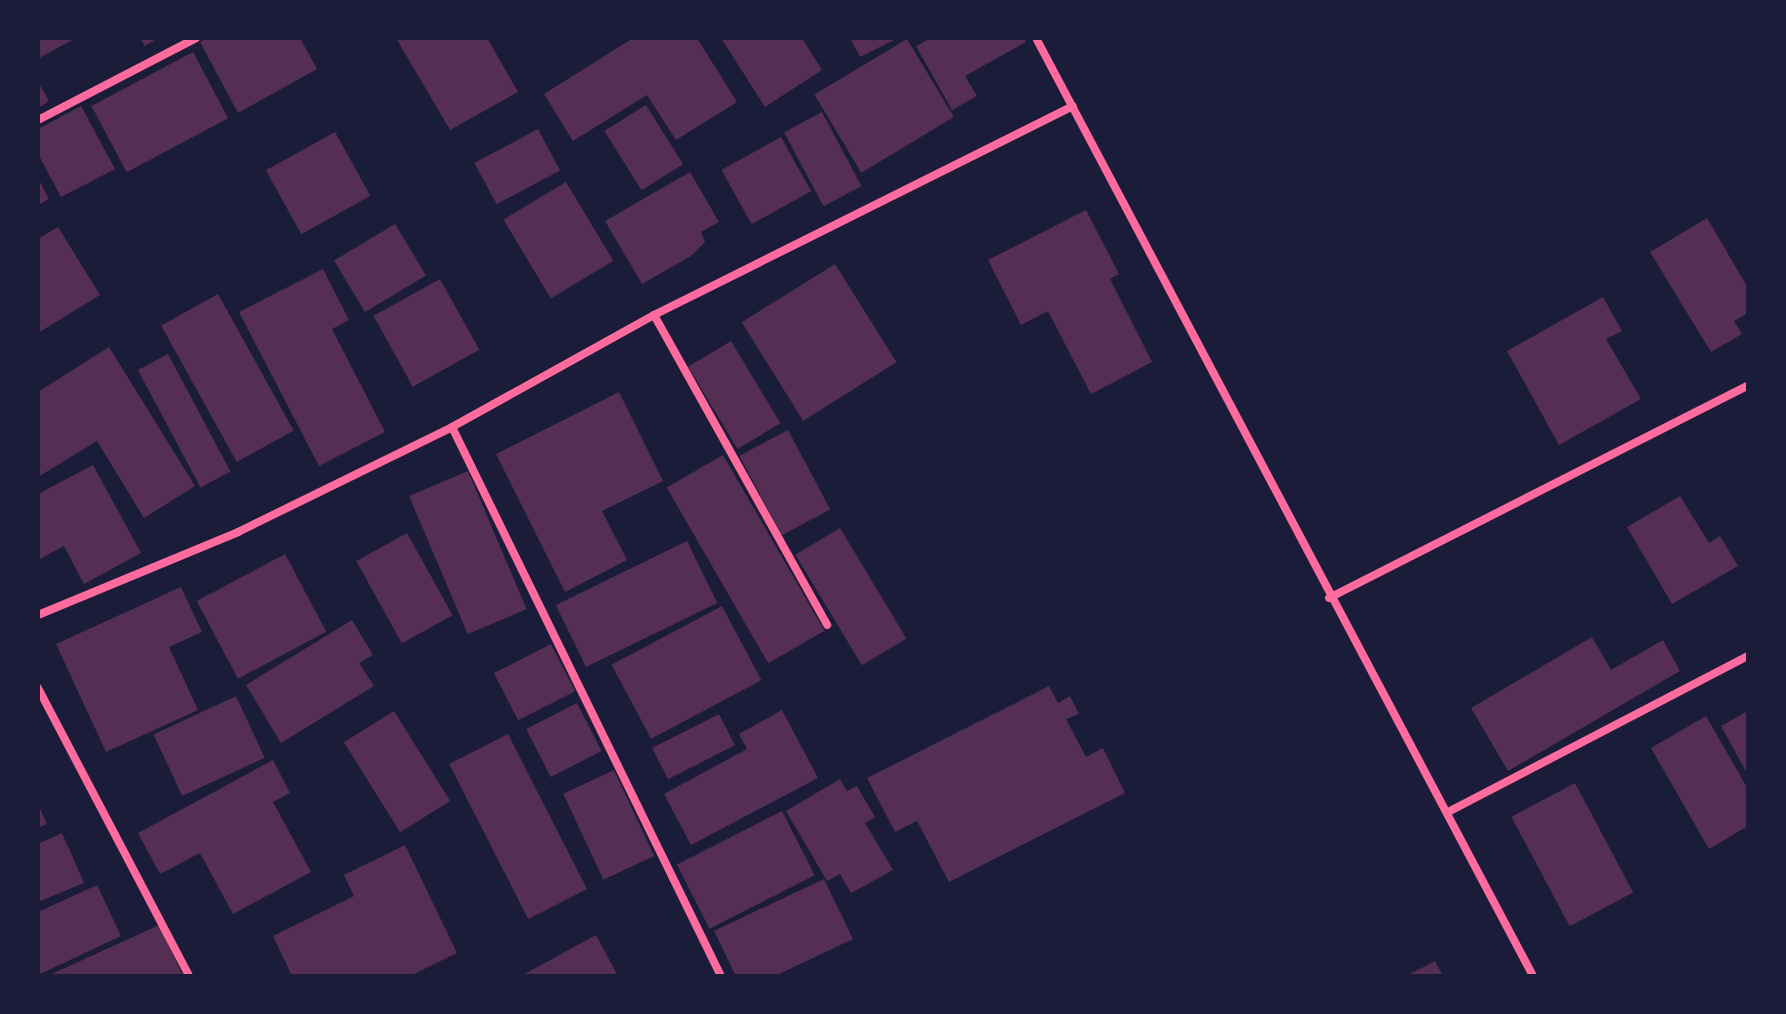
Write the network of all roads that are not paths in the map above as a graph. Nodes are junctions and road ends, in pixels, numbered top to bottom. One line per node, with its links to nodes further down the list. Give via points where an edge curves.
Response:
1 (196, 38): 4 (street)
2 (1036, 38): 3 (street)
3 (1073, 106): 5 (street); 8 (street)
4 (38, 120)
5 (654, 315): 7 (street); 10 (street)
6 (1747, 386): 8 (street)
7 (452, 427): 9 (street, via 238,532); 15 (street)
8 (1329, 598): 13 (street)
9 (38, 615)
10 (827, 625)
11 (1748, 656): 13 (street)
12 (38, 688): 14 (street)
13 (1448, 812): 16 (street)
14 (189, 976)
15 (721, 976)
16 (1533, 976)

